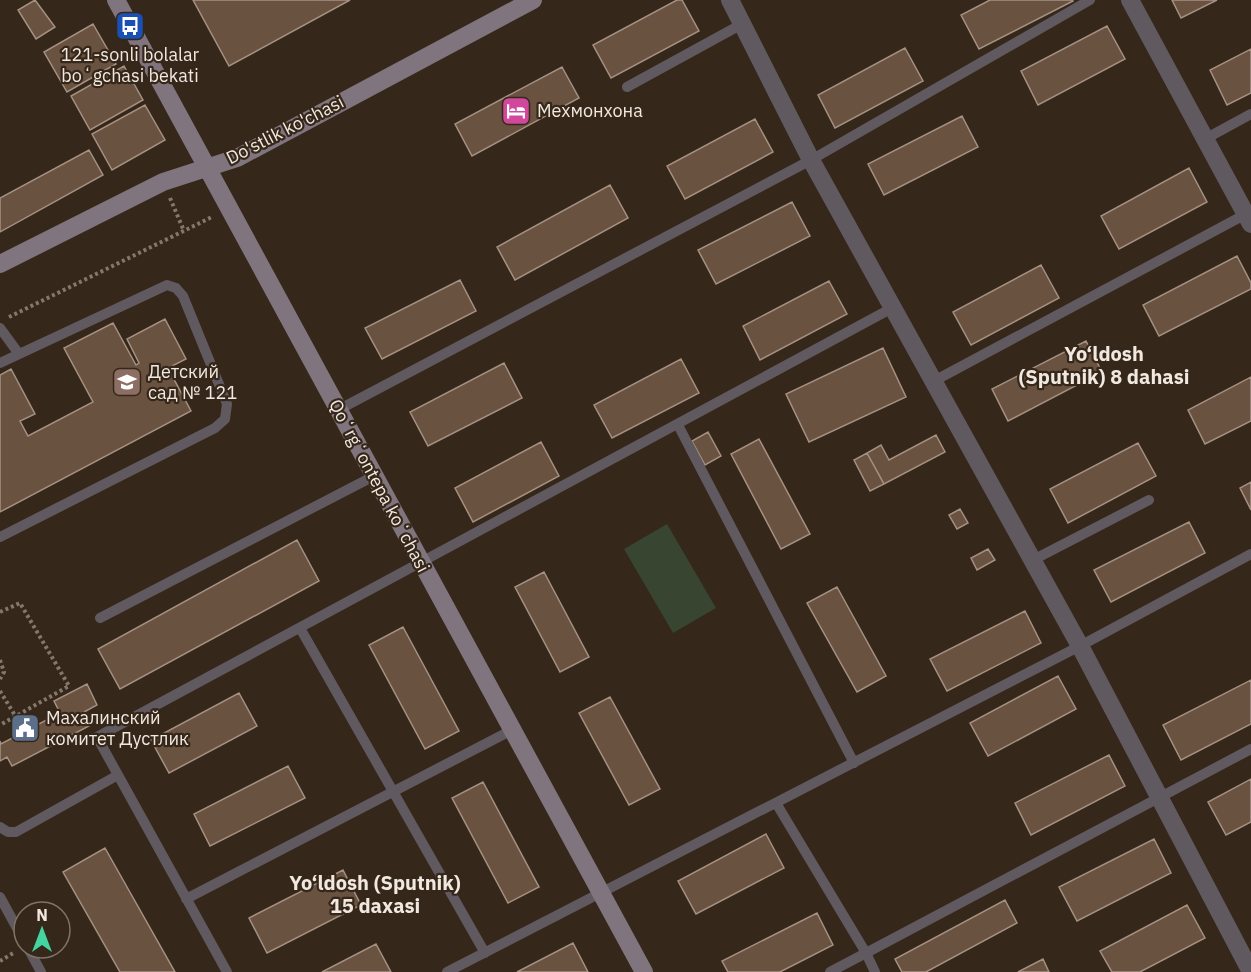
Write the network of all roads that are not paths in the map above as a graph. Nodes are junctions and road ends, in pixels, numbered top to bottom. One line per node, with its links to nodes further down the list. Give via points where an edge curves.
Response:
1 (116, 0): 11 (street, Qoʻrgʻontepa koʻchasi)
2 (533, 0): 11 (street, Do'stlik ko'chasi, via 237,158)
3 (730, 0): 6 (street)
4 (1090, 0): 10 (lane)
5 (1130, 0): 9 (street)
6 (742, 24): 7 (lane); 10 (street)
7 (627, 87)
8 (1251, 114): 9 (lane)
9 (1205, 139): 12 (street)
10 (811, 160): 14 (street); 19 (lane)
11 (207, 167): 13 (street, Do'stlik ko'chasi, via 163,182); 19 (street, Qoʻrgʻontepa koʻchasi)
12 (1248, 219): 18 (lane)
13 (0, 264)
14 (894, 308): 18 (street); 20 (lane)
15 (0, 328): 16 (lane)
16 (19, 354): 17 (lane); 23 (lane, via 167,285 183,296 227,404 225,419 215,428)
17 (0, 363)
18 (934, 381): 25 (street)
19 (338, 410): 21 (street, Qoʻrgʻontepa koʻchasi)
20 (678, 425): 26 (lane); 32 (lane)
21 (374, 476): 26 (street, Qoʻrgʻontepa koʻchasi); 27 (lane)
22 (1149, 500): 25 (lane)
23 (0, 537)
24 (1251, 554): 29 (lane)
25 (1033, 560): 29 (street)
26 (420, 563): 28 (lane); 30 (street, Qoʻrgʻontepa koʻchasi)
27 (100, 618)
28 (300, 628): 33 (lane, via 97,736); 34 (lane)
29 (1080, 646): 32 (lane); 35 (street)
30 (512, 730): 34 (lane); 38 (street, Qoʻrgʻontepa koʻchasi)
31 (1251, 749): 35 (lane)
32 (854, 763): 36 (lane)
33 (118, 775): 37 (lane, via 16,832); 40 (lane)
34 (393, 791): 40 (lane); 42 (lane)
35 (1160, 799): 43 (lane); 49 (street)
36 (776, 803): 38 (lane); 43 (lane)
37 (0, 827)
38 (602, 893): 42 (lane); 46 (street, Qoʻrgʻontepa koʻchasi)
39 (0, 897): 41 (lane)
40 (186, 899): 44 (lane)
41 (12, 919)
42 (484, 953): 45 (lane)
43 (866, 953): 47 (lane); 48 (lane)
44 (227, 972)
45 (447, 972)
46 (644, 972)
47 (830, 972)
48 (875, 972)
49 (1251, 972)

